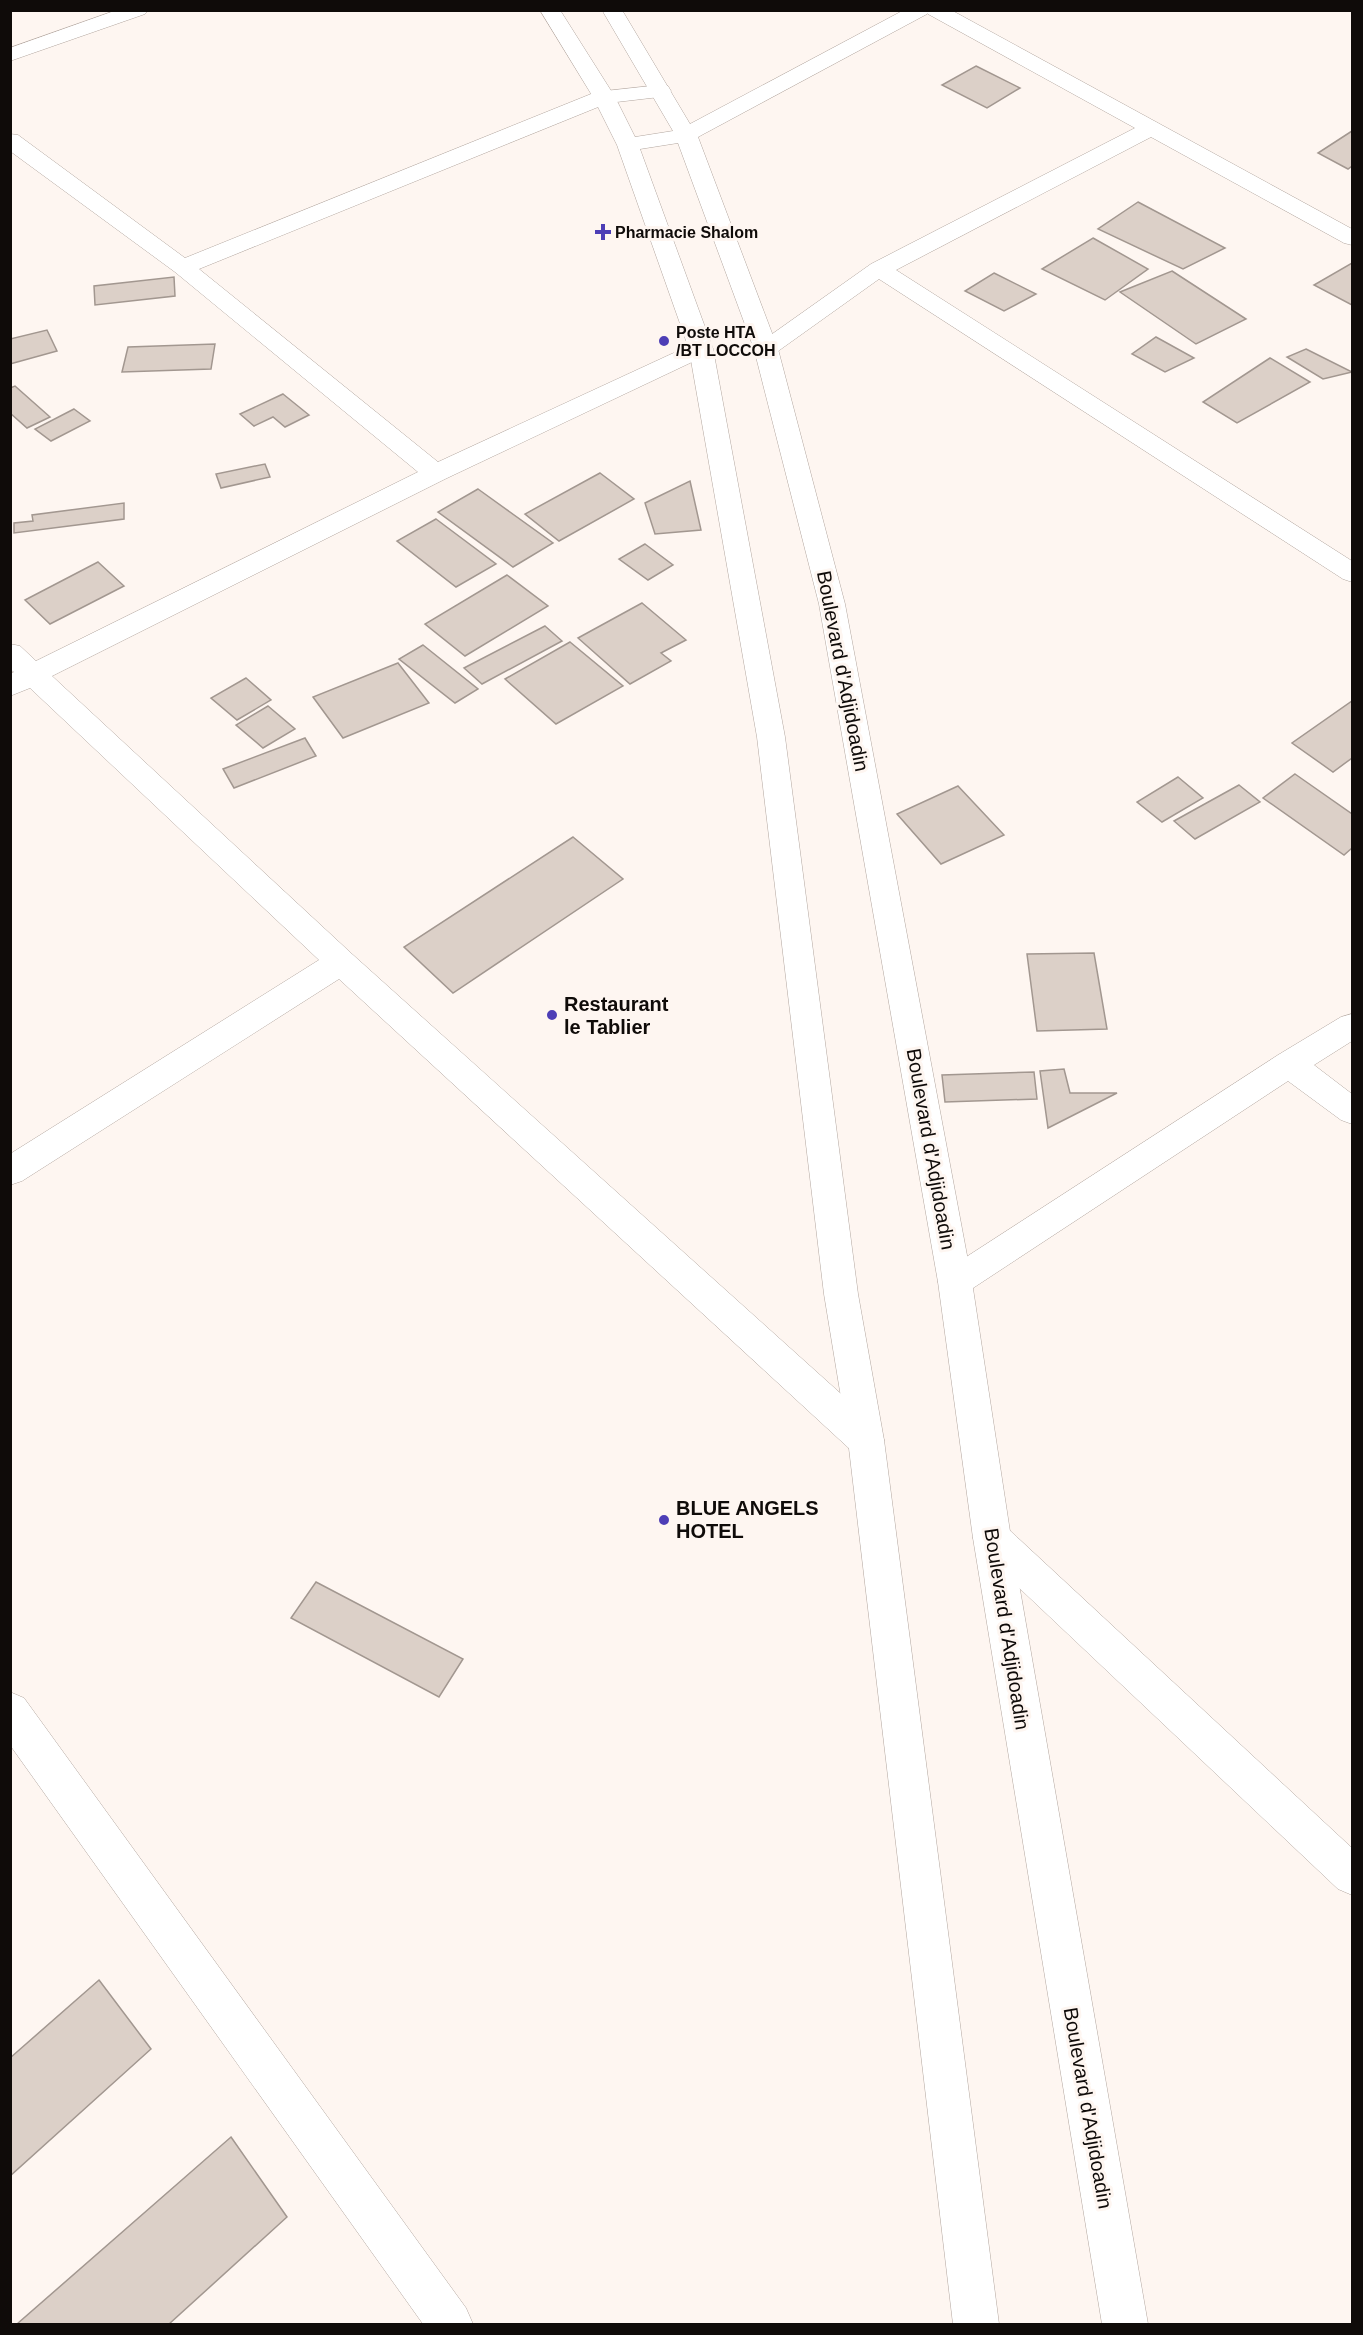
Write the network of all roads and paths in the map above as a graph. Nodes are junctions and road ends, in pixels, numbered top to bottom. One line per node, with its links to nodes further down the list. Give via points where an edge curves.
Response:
1 (138, 10): 6 (street)
2 (550, 10): 8 (street)
3 (612, 10): 7 (street, Boulevard d'Adjidoadin)
4 (920, 10): 10 (street)
5 (935, 10): 9 (street)
6 (10, 55)
7 (660, 91): 8 (street); 10 (street, Boulevard d'Adjidoadin)
8 (604, 97): 12 (street); 14 (street)
9 (1152, 128): 13 (street); 15 (street)
10 (686, 135): 12 (street); 17 (street, Boulevard d'Adjidoadin)
11 (10, 140): 14 (street)
12 (628, 145): 16 (street)
13 (1353, 238)
14 (183, 267): 18 (street)
15 (879, 268): 17 (street); 19 (street)
16 (701, 349): 18 (street); 28 (street, via 771,737 841,1294)
17 (766, 349): 27 (street, Boulevard d'Adjidoadin, via 832,604)
18 (436, 473): 21 (street)
19 (1353, 573)
20 (10, 653): 21 (street)
21 (21, 680): 22 (street)
22 (341, 962): 26 (street); 28 (street)
23 (1353, 1026): 24 (street)
24 (1289, 1064): 25 (street); 27 (street)
25 (1353, 1111)
26 (10, 1171)
27 (955, 1282): 29 (street, Boulevard d'Adjidoadin)
28 (866, 1440): 33 (street)
29 (992, 1538): 31 (street); 34 (street, Boulevard d'Adjidoadin)
30 (10, 1711): 32 (street)
31 (1353, 1875)
32 (450, 2325)
33 (976, 2325)
34 (1125, 2325)

